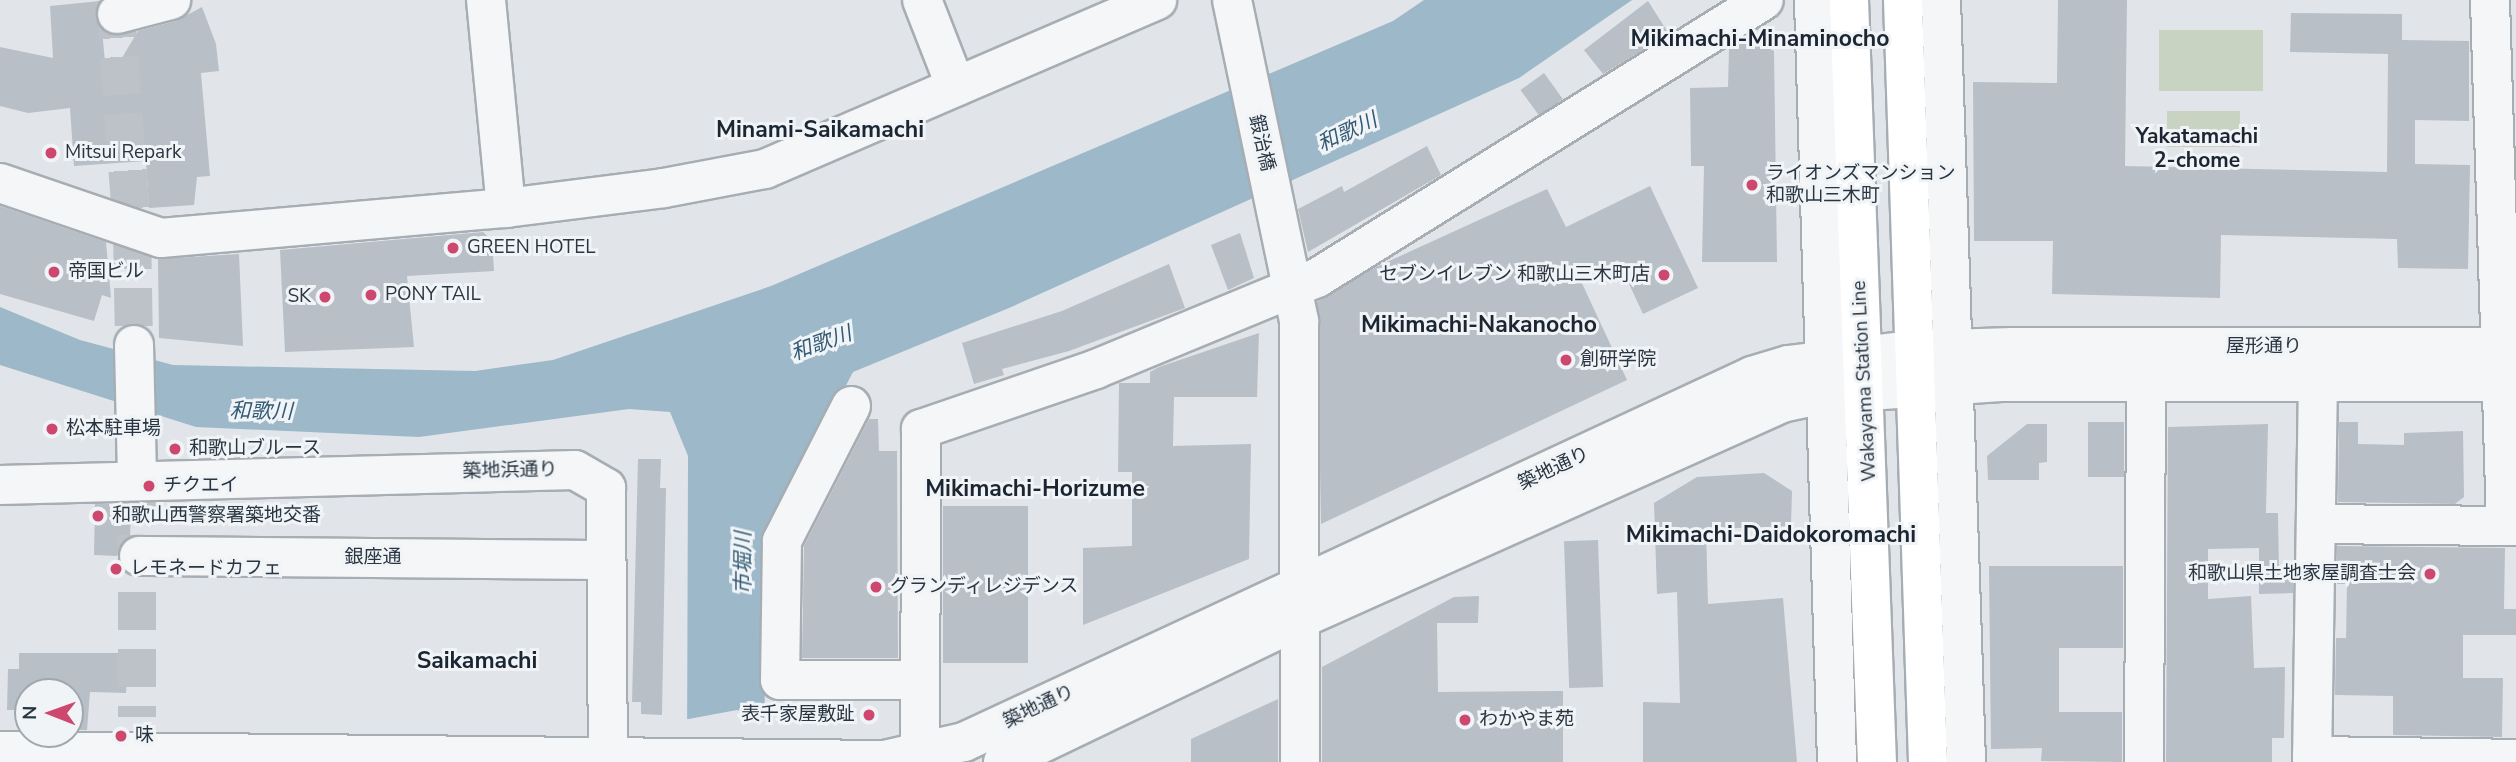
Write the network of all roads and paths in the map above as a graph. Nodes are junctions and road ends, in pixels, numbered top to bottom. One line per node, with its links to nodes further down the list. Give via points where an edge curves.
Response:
1 (170, 0): 12 (street)
2 (486, 0): 15 (street)
3 (922, 0): 13 (street)
4 (1157, 0): 13 (street)
5 (1231, 0): 16 (street, 鍜治橋)
6 (1764, 0): 16 (street)
7 (1814, 0): 23 (street)
8 (1849, 0): 22 (main road, Wakayama Station Line)
9 (1903, 0): 18 (main road)
10 (1941, 0): 21 (street)
11 (2490, 0): 20 (street)
12 (117, 14)
13 (956, 87): 15 (street, via 765,169)
14 (0, 183): 15 (street, via 160,238)
15 (506, 208)
16 (1295, 288): 34 (street, 鍜治橋); 35 (street, via 1096,369 920,429)
17 (134, 345): 28 (street)
18 (1912, 350): 21 (street, 築地通り); 22 (street, 築地通り); 26 (main road)
19 (2016, 364): 20 (street, 屋形通り); 21 (street, 築地通り); 24 (street, 屋形通り)
20 (2510, 364): 25 (street, 屋形通り); 31 (street)
21 (1953, 367): 26 (street, 築地通り); 46 (street)
22 (1866, 373): 23 (street, 築地通り); 26 (street, 築地通り); 44 (main road, Wakayama Station Line)
23 (1824, 376): 34 (street, 築地通り, via 1740,419); 43 (street)
24 (2146, 381): 25 (street, 屋形通り); 47 (street)
25 (2318, 382): 30 (street)
26 (1913, 387): 45 (main road)
27 (851, 406): 35 (street, via 782,541 780,680)
28 (137, 478): 29 (street); 33 (street, 築地浜通り, via 575,470 606,488)
29 (0, 485)
30 (2316, 524): 31 (street); 38 (street)
31 (2511, 525)
32 (139, 556): 33 (street, 銀座通)
33 (606, 560): 40 (street, 築地浜通り)
34 (1300, 603): 37 (street, 築地通り); 41 (street, 築地通り); 42 (street, 鍜治橋)
35 (918, 680): 37 (street)
36 (0, 751): 40 (street, 築地通り)
37 (920, 758): 40 (street, 築地通り)
38 (2312, 759): 39 (street)
39 (2516, 759)
40 (620, 761)
41 (1003, 762)
42 (1300, 762)
43 (1837, 762)
44 (1877, 762)
45 (1928, 762)
46 (1966, 762)
47 (2144, 762)

